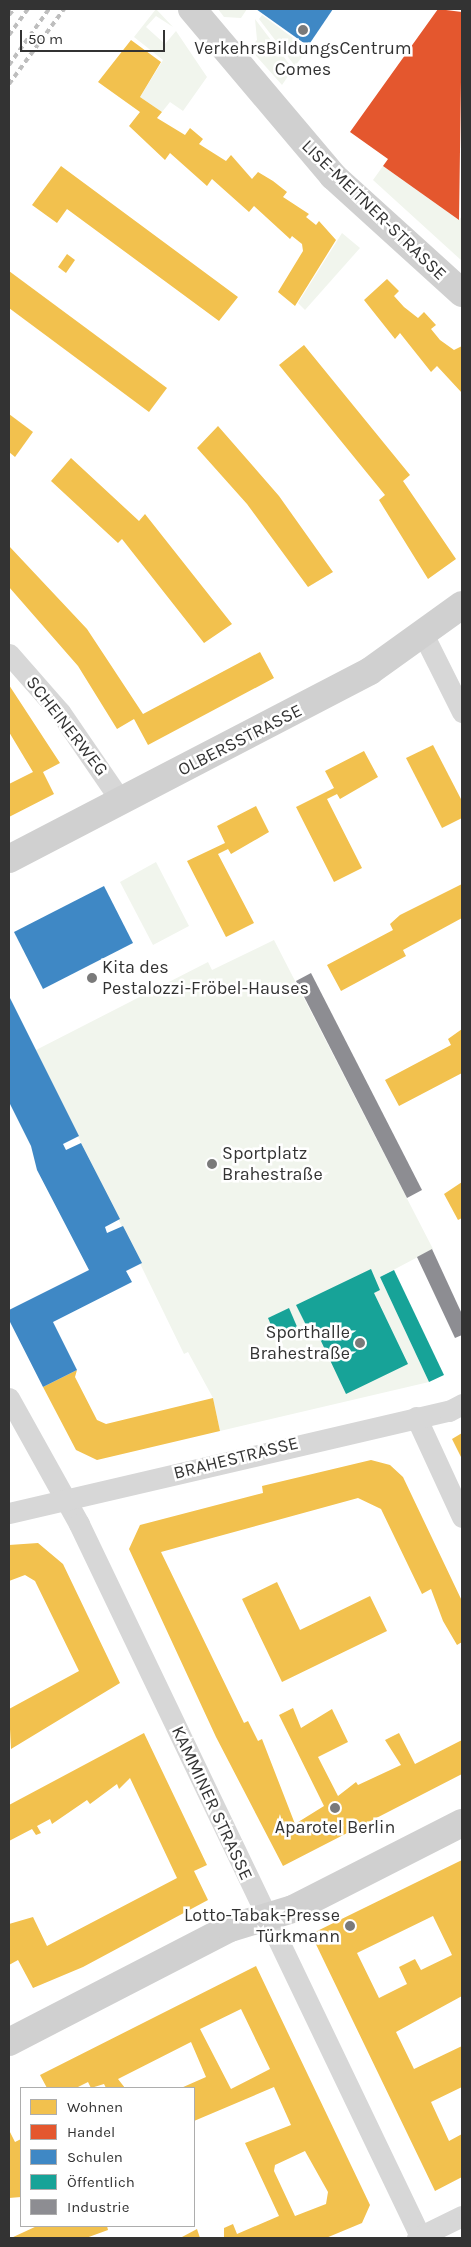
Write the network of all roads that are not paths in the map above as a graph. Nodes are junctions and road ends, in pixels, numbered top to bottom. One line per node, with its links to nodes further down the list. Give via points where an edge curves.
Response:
1 (192, 9): 2 (street, LISE-MEITNER-STRASSE, via 333,176)
2 (462, 293)
3 (462, 605): 4 (street, OLBERSSTRASSE)
4 (424, 636): 6 (street); 7 (street, OLBERSSTRASSE, via 346,685)
5 (9, 654): 7 (street, SCHEINERWEG, via 60,712)
6 (462, 712)
7 (121, 801): 8 (street, OLBERSSTRASSE)
8 (9, 860)
9 (9, 1398): 12 (street, KAMMINER STRASSE)
10 (462, 1404): 11 (street, BRAHESTRASSE)
11 (416, 1417): 12 (street, BRAHESTRASSE); 14 (street)
12 (64, 1499): 13 (street, BRAHESTRASSE); 16 (street, KAMMINER STRASSE)
13 (9, 1513)
14 (462, 1516)
15 (462, 1823): 16 (street, via 293,1909)
16 (265, 1917): 17 (street, via 230,1928); 19 (street, KAMMINER STRASSE)
17 (9, 2042)
18 (462, 2216): 19 (street)
19 (420, 2238)

